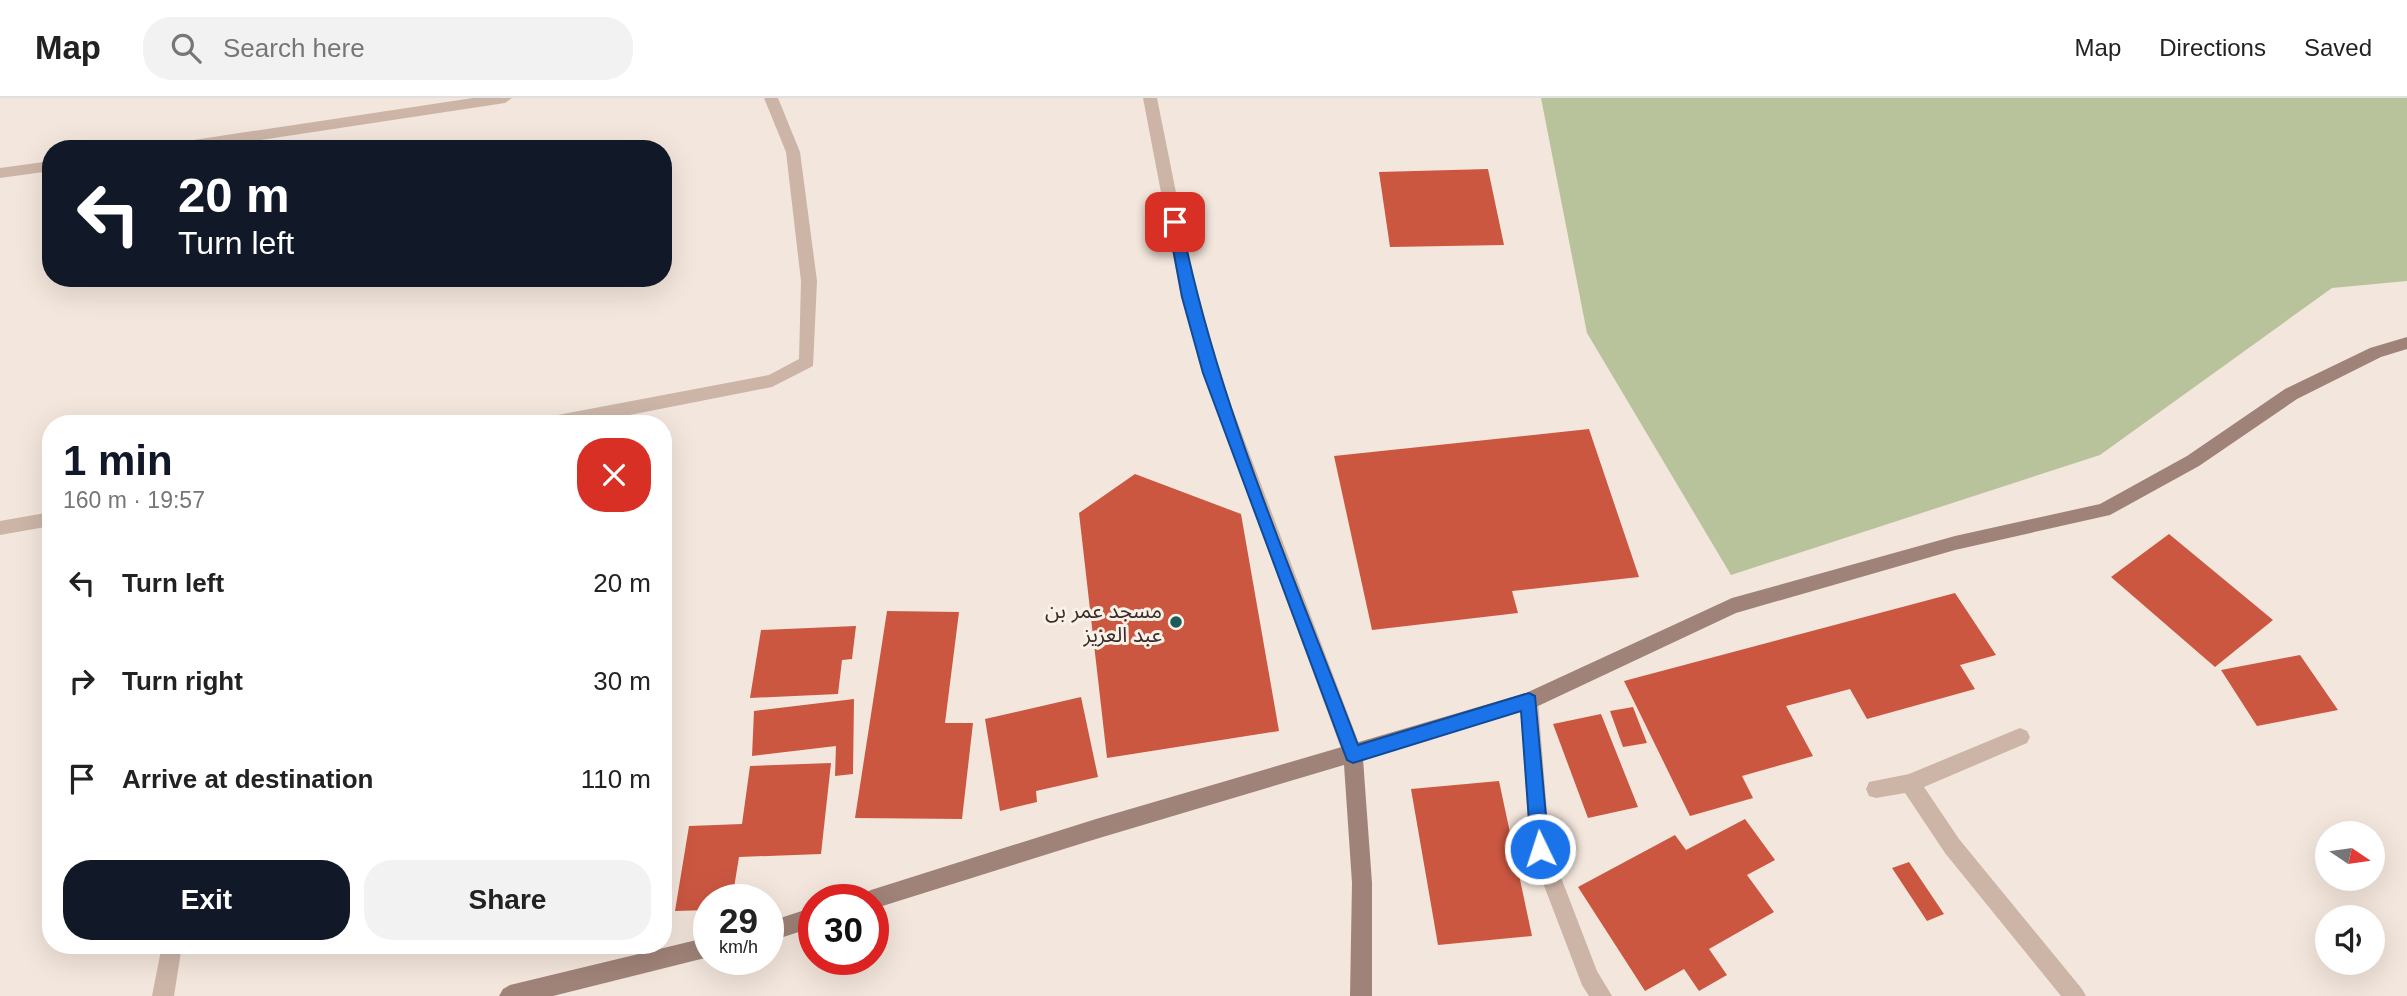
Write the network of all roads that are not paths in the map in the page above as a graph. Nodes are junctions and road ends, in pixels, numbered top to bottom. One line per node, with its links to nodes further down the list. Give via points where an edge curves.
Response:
1 (505, 98): 4 (street)
2 (771, 98): 8 (street, via 793,152 808,281 807,362 772,380)
3 (1150, 98): 13 (street, via 1189,297 1211,373)
4 (227, 140)
5 (42, 167): 6 (street)
6 (0, 173)
7 (2407, 343): 11 (street, via 2376,352 2291,394 2193,461 2104,510 1955,543 1732,606)
8 (593, 415)
9 (42, 521): 10 (street)
10 (0, 528)
11 (1529, 701): 13 (street); 22 (street, via 1540,849 1588,978)
12 (2020, 737): 14 (street)
13 (1353, 754): 16 (street); 21 (street, via 1362,883)
14 (1910, 783): 15 (street); 23 (street, via 1952,846)
15 (1876, 789)
16 (889, 894)
17 (693, 951): 20 (street)
18 (170, 954): 19 (street)
19 (163, 996)
20 (510, 996)
21 (1361, 996)
22 (1601, 996)
23 (2075, 996)

